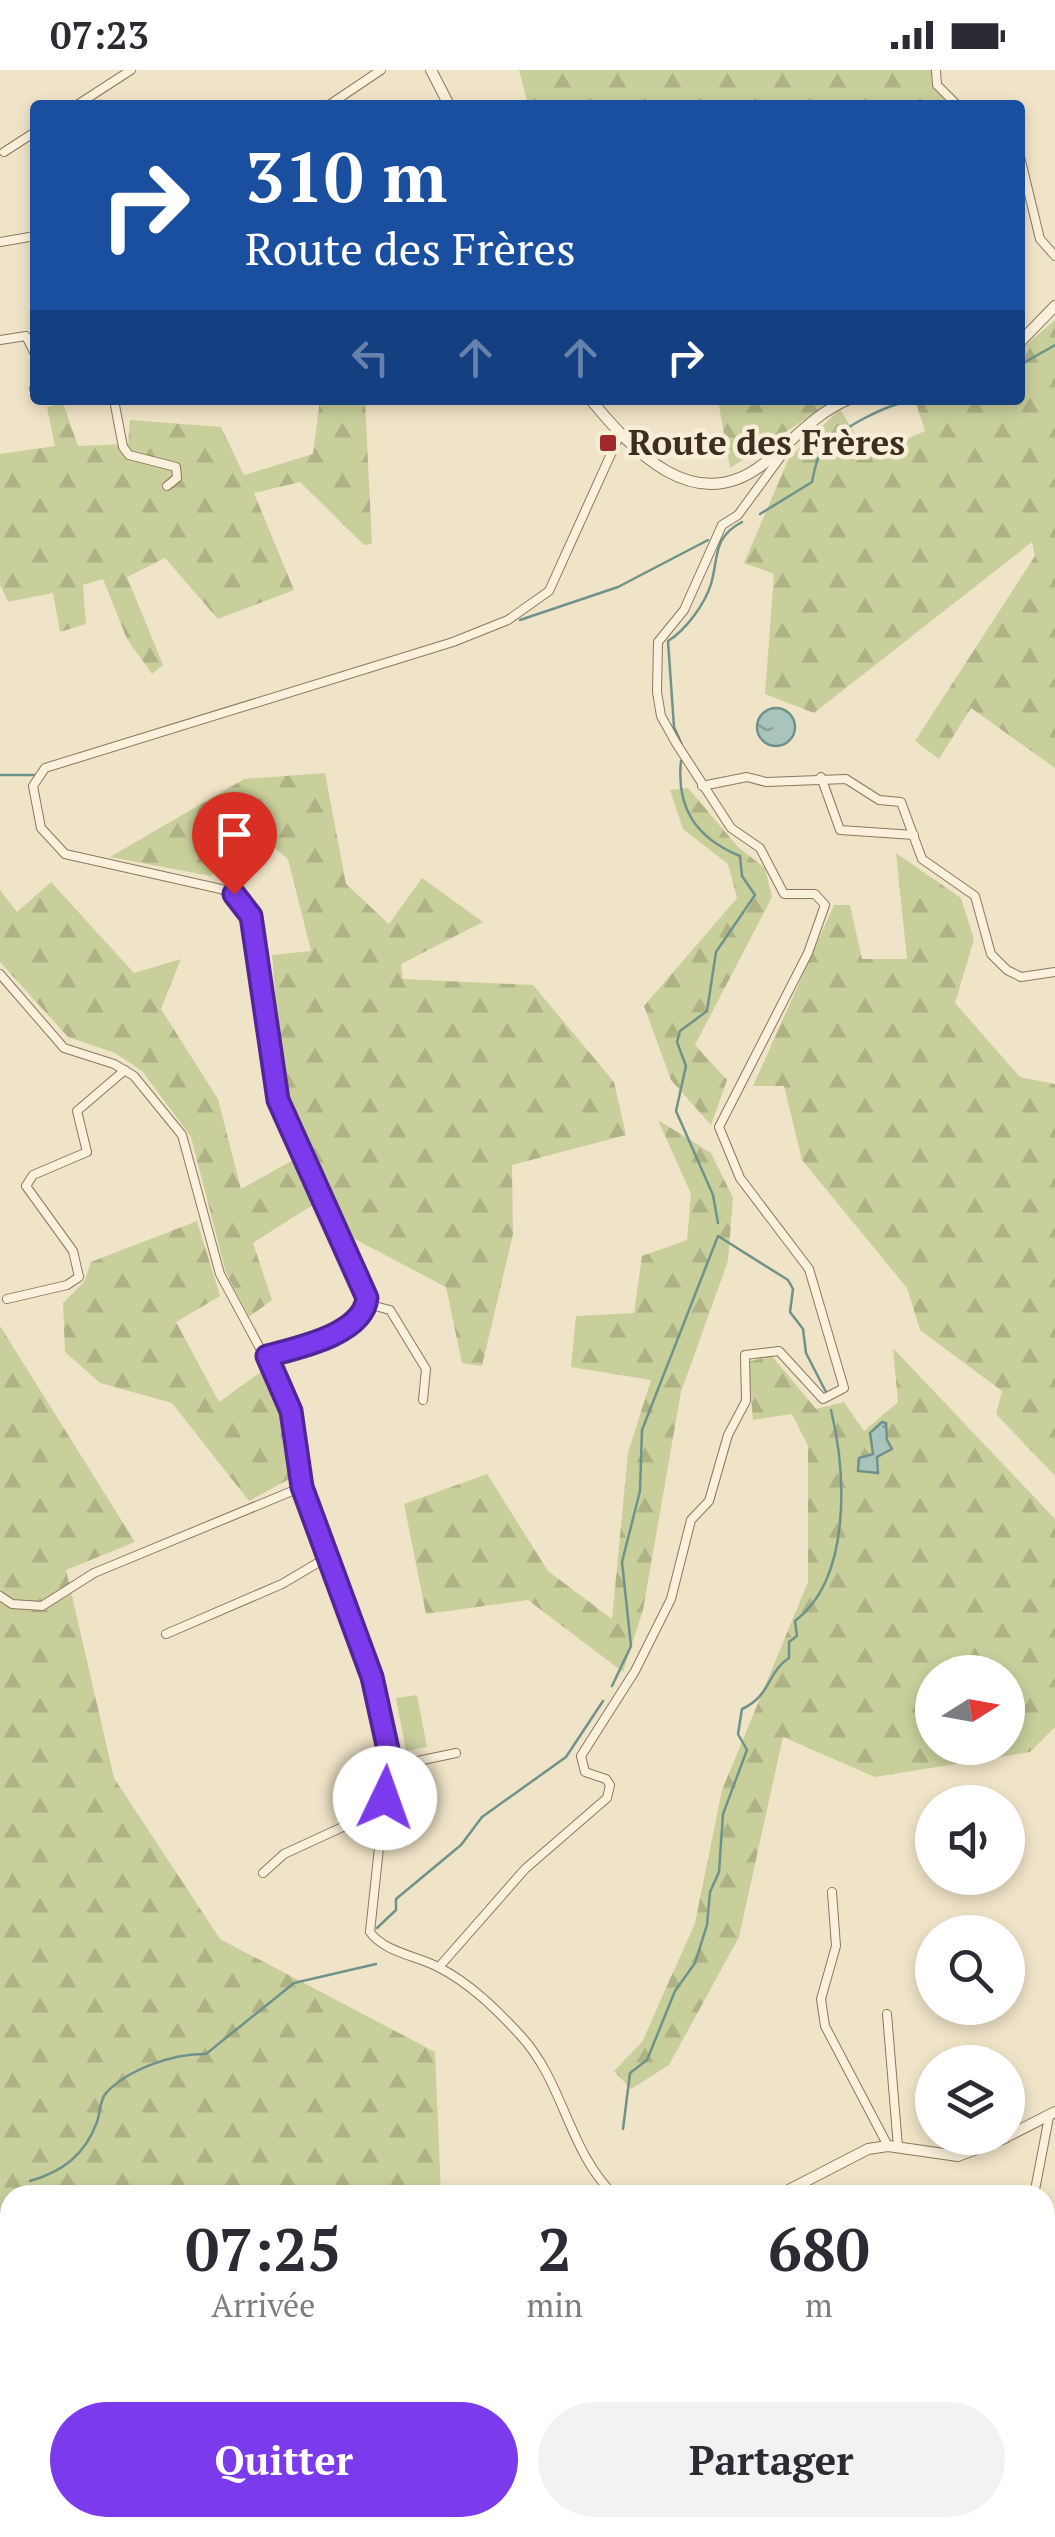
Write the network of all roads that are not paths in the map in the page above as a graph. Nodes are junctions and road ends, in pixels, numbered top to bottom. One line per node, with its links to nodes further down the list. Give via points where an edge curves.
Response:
1 (131, 70): 5 (street)
2 (381, 70): 6 (street)
3 (431, 70): 7 (street)
4 (936, 70): 8 (street, via 938,85)
5 (85, 100)
6 (337, 100)
7 (446, 100)
8 (952, 100)
9 (30, 135): 10 (street)
10 (4, 152)
11 (1025, 178): 14 (street, via 1040,239)
12 (30, 237): 13 (street)
13 (0, 242)
14 (1055, 256)
15 (1055, 306): 16 (street)
16 (1025, 337)
17 (0, 340): 18 (street, via 26,336)
18 (30, 344)
19 (115, 405): 24 (street, via 129,454 176,467 177,478)
20 (595, 405): 22 (street)
21 (834, 405): 23 (street)
22 (620, 434): 23 (street, via 680,480 720,485 758,468); 32 (street, via 555,581 508,620 45,768 32,786 41,828 65,854 221,889 247,907 278,1100)
23 (792, 440): 26 (street, via 738,514 722,524 701,579 658,642 661,716)
24 (167, 486)
25 (821, 777): 26 (street, via 748,777); 27 (street, via 846,779 879,800 901,802); 27 (street, via 840,830)
26 (702, 786): 44 (street, via 732,828 760,848 784,894 815,894 825,905 808,954 720,1126 740,1178 810,1269 844,1388 823,1400 779,1351 745,1355 746,1402 708,1501 690,1520 671,1599 581,1756 584,1772 610,1785 606,1798 525,1869)
27 (915, 835): 28 (street, via 922,860 975,896 991,954 1006,970 1022,977)
28 (1055, 972)
29 (0, 974): 30 (street, via 64,1048)
30 (125, 1070): 31 (street, via 77,1112 86,1152 33,1174 26,1186 73,1250 79,1277); 33 (street, via 182,1135 220,1274)
31 (6, 1299)
32 (366, 1304): 33 (street, via 354,1322); 34 (street, via 390,1310 424,1365)
33 (267, 1356): 35 (street, via 291,1411)
34 (423, 1400)
35 (302, 1487): 36 (street); 37 (street, via 94,1573 42,1606 12,1604)
36 (326, 1558): 38 (street); 40 (street, via 372,1677)
37 (0, 1596)
38 (166, 1634)
39 (456, 1753): 40 (street)
40 (389, 1766): 41 (street)
41 (385, 1798): 42 (street); 44 (street, via 370,1932)
42 (263, 1872)
43 (832, 1892): 48 (street, via 836,1946 821,1999 825,2026)
44 (439, 1967): 50 (street, via 492,2006 536,2054 584,2160)
45 (887, 2014): 48 (street)
46 (1052, 2114): 47 (street); 52 (street)
47 (1025, 2128)
48 (893, 2146): 49 (street); 51 (street, via 854,2154)
49 (915, 2149)
50 (605, 2185)
51 (797, 2185)
52 (1036, 2185)

